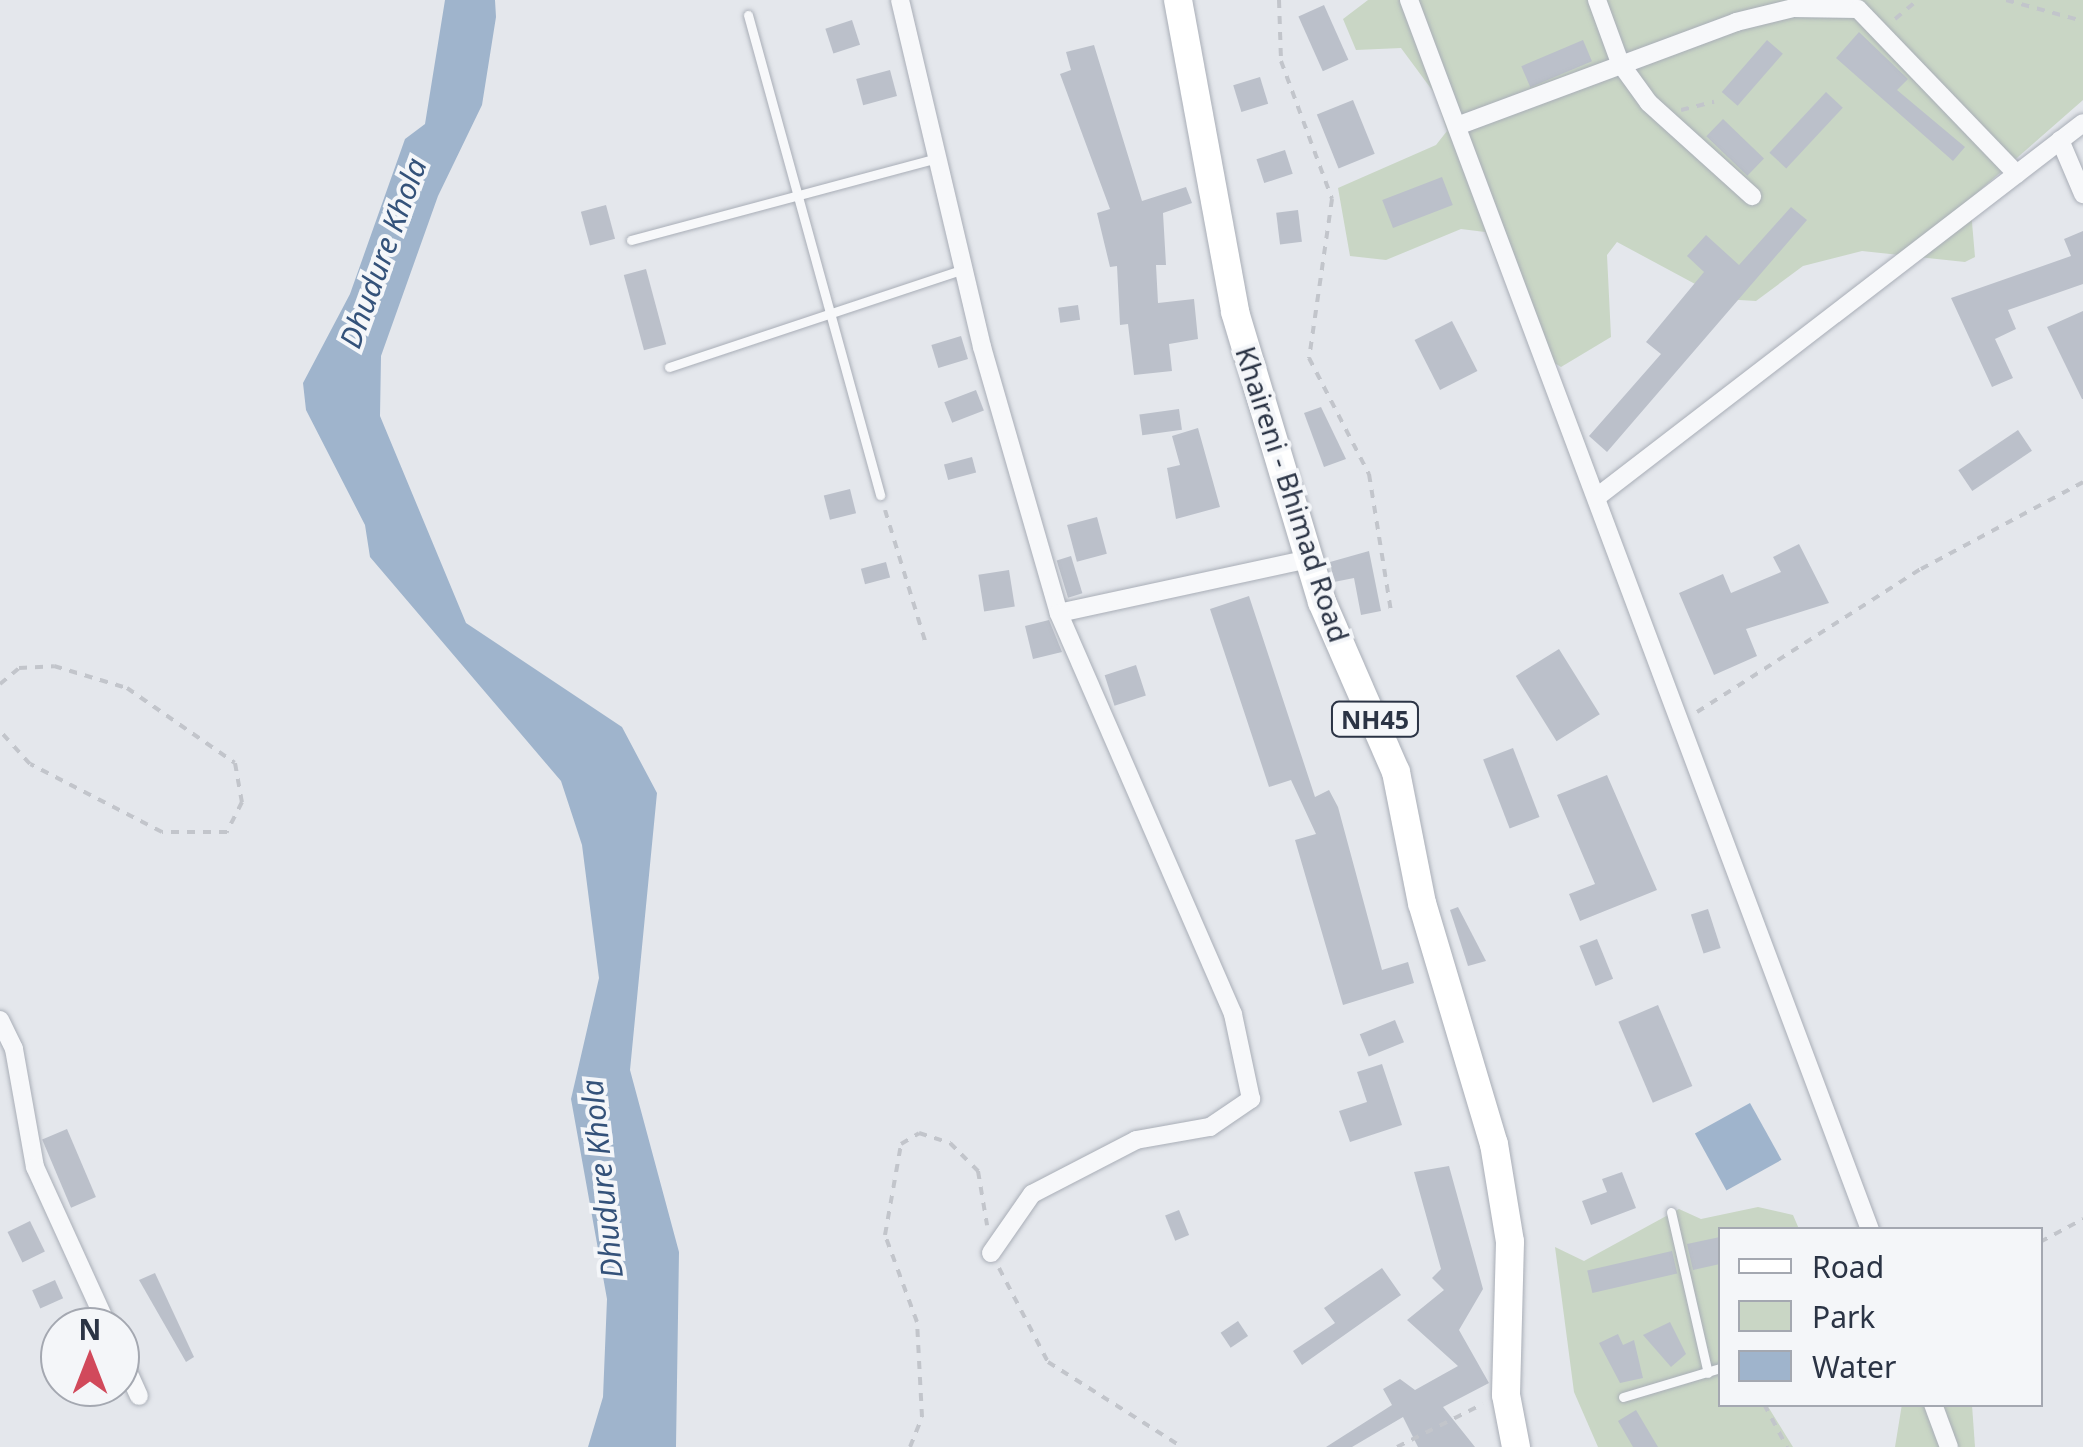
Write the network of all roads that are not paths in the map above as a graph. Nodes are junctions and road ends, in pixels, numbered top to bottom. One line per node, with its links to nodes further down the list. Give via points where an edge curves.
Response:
1 (900, 0): 10 (street)
2 (1178, 0): 21 (main road, Khaireni - Bhimad Road / NH45, via 1235,312)
3 (1408, 0): 8 (street)
4 (1597, 0): 6 (street)
5 (748, 15): 13 (lane)
6 (1620, 62): 8 (street); 11 (street, via 1793,8 1858,10); 14 (street, via 1666,119)
7 (2083, 122): 9 (street)
8 (1457, 126): 20 (street)
9 (2060, 140): 11 (street); 12 (street)
10 (938, 157): 13 (lane); 16 (street)
11 (2017, 174): 20 (street)
12 (2083, 194)
13 (794, 196): 15 (lane); 17 (lane)
14 (1752, 196)
15 (631, 240)
16 (964, 269): 17 (lane); 22 (street)
17 (829, 317): 18 (lane); 19 (lane)
18 (668, 367)
19 (880, 495)
20 (1597, 497): 25 (street)
21 (1308, 558): 22 (street); 32 (main road, Khaireni - Bhimad Road / NH45, via 1396,772 1422,903 1494,1144 1510,1242 1506,1395)
22 (1059, 613): 26 (street, via 1233,1014 1251,1100 1210,1127 1136,1140 1032,1194)
23 (0, 1020): 27 (street, via 36,1167)
24 (1670, 1212): 29 (lane)
25 (1869, 1227)
26 (991, 1253)
27 (99, 1307)
28 (1718, 1369): 29 (lane)
29 (1708, 1374): 30 (lane)
30 (1623, 1397)
31 (1934, 1407): 33 (street)
32 (1516, 1447)
33 (1949, 1447)

